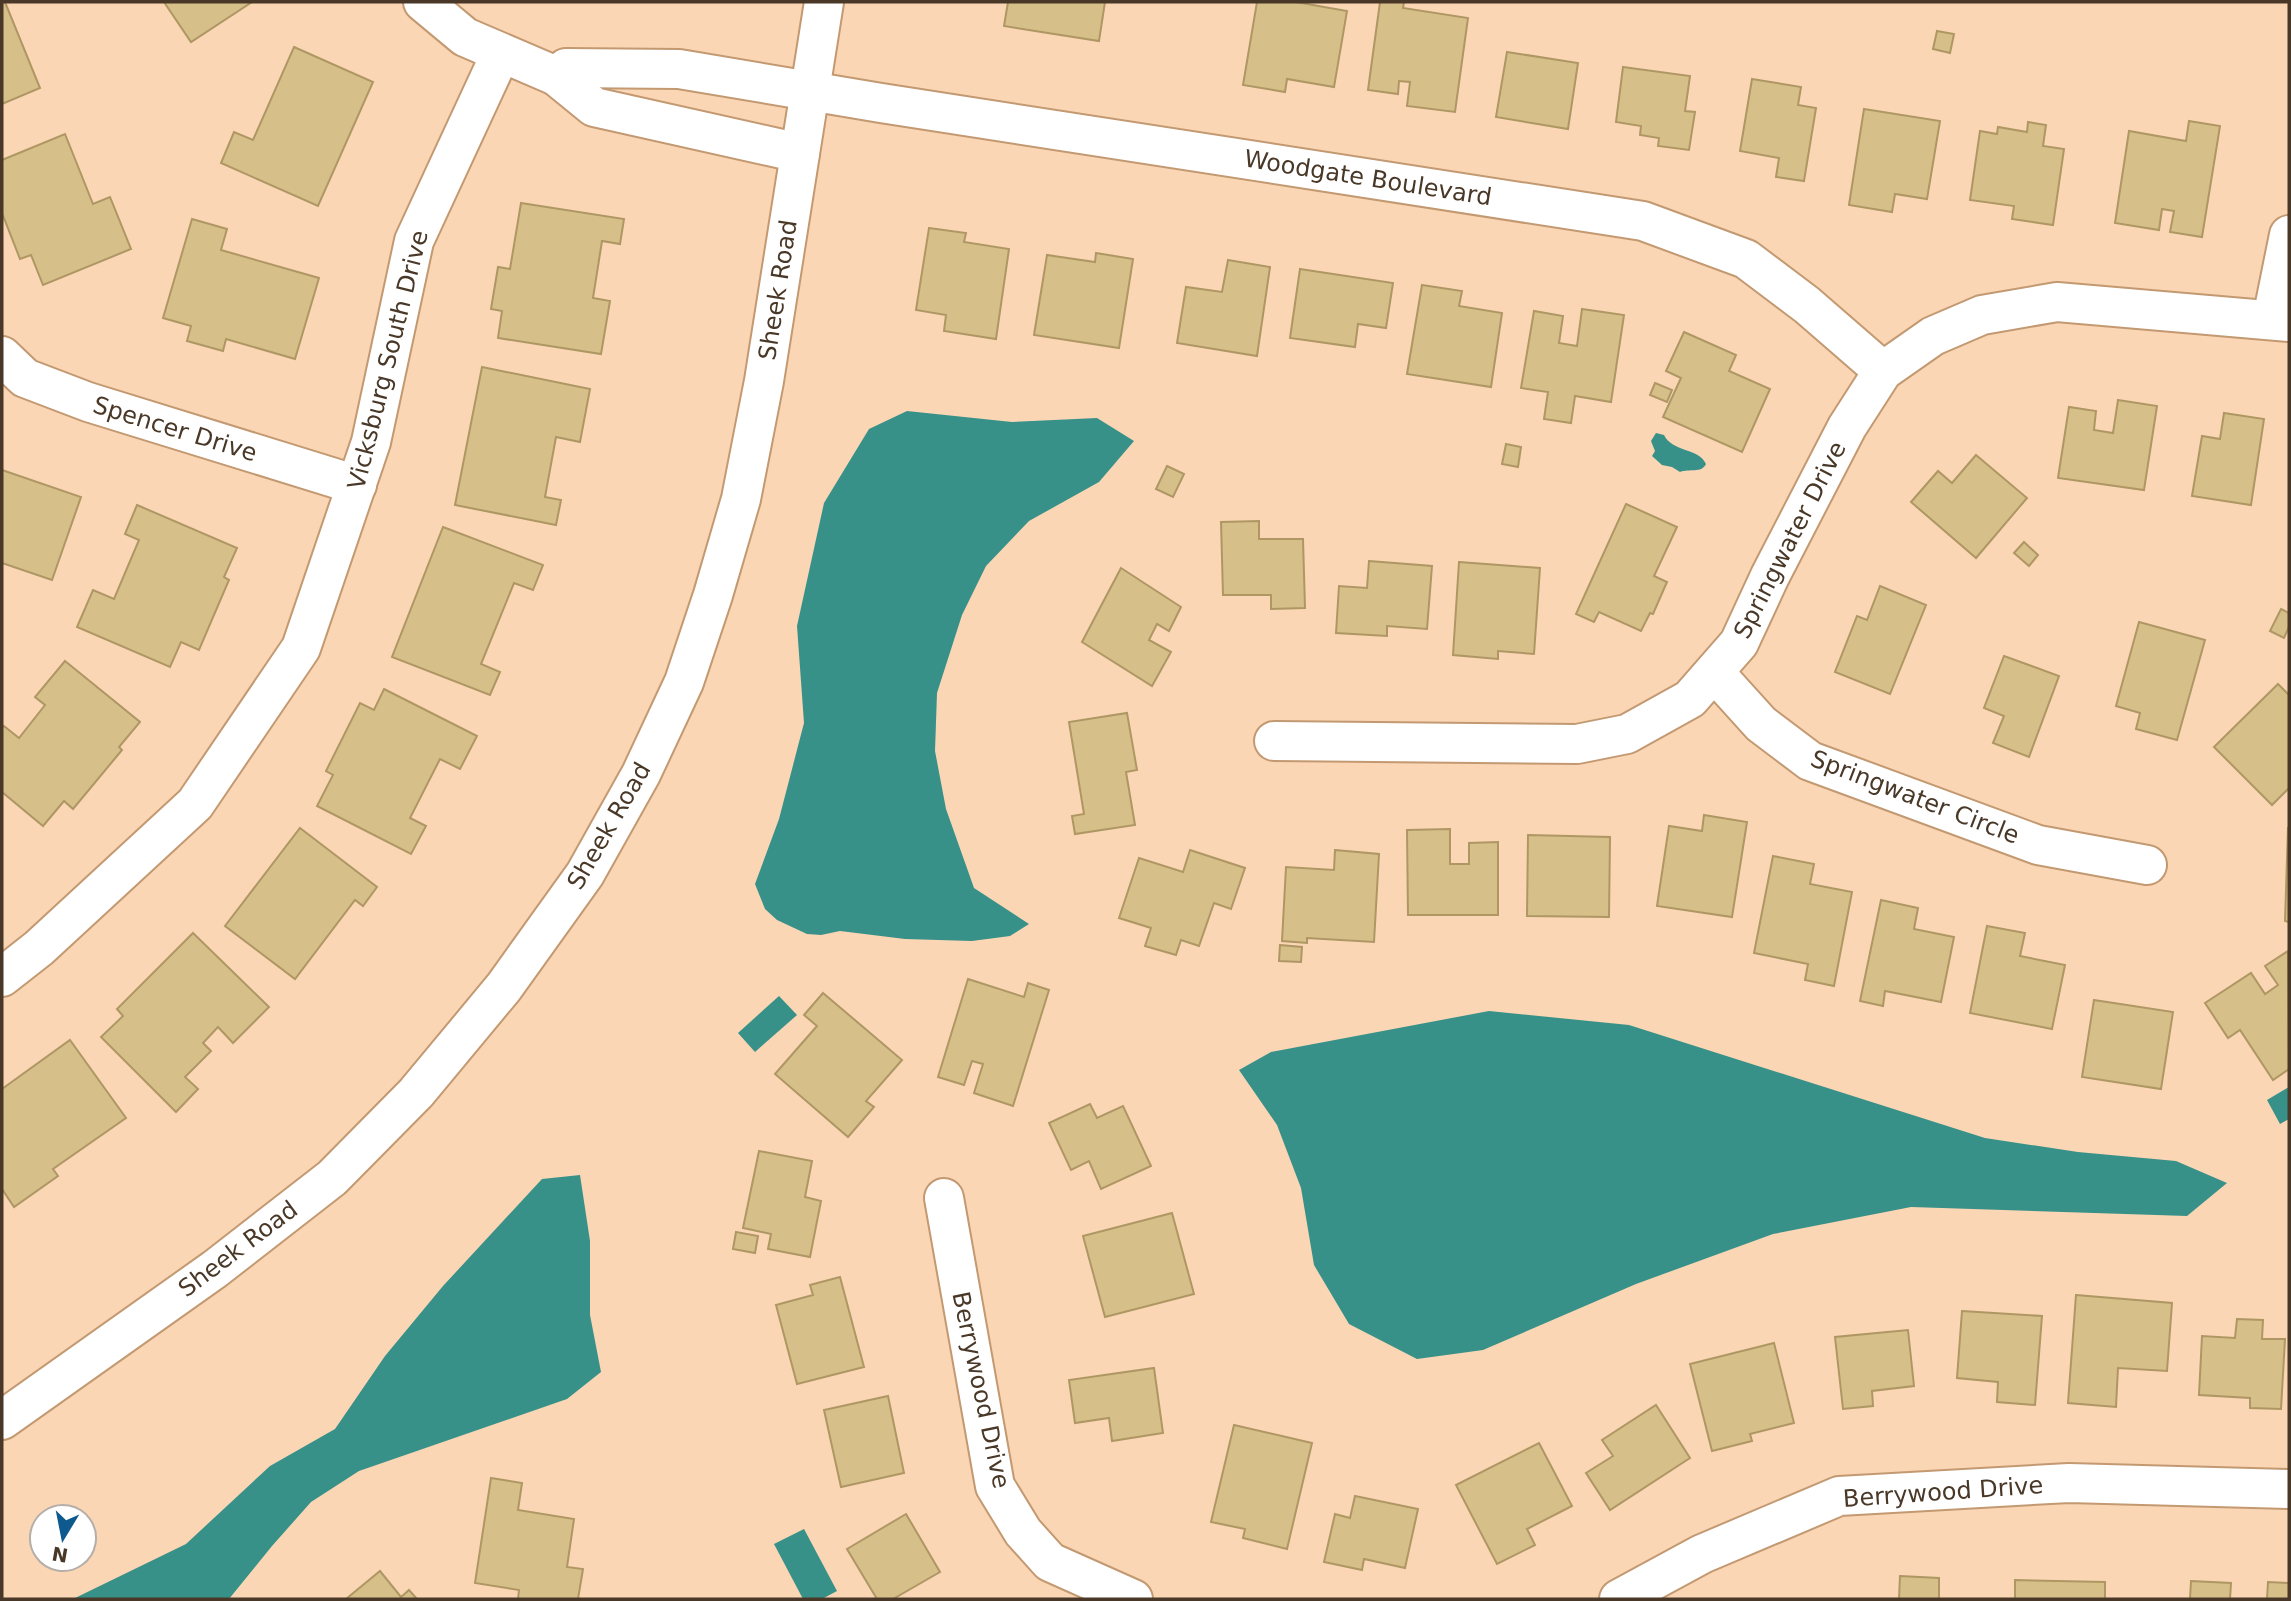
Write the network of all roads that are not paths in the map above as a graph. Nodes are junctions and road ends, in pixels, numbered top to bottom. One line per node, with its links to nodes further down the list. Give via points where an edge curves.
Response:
1 (424, 2): 3 (street, via 465,37)
2 (824, 2): 5 (street, Sheek Road)
3 (501, 52): 4 (street); 11 (street, Vicksburg South Drive, via 414,241 371,442)
4 (556, 76): 5 (street, Woodgate Boulevard, via 566,68 679,69); 6 (street, via 594,107)
5 (810, 92): 6 (street, Sheek Road); 10 (street, Woodgate Boulevard, via 1643,221 1746,259)
6 (800, 153): 17 (street, Sheek Road, via 764,380 743,486 713,595 684,682 641,774 585,874 503,987 416,1093 332,1178 215,1269)
7 (2289, 236): 8 (street)
8 (2281, 321): 10 (street, Springwater Drive, via 2057,302 1982,315 1933,337)
9 (2, 356): 11 (street, Spencer Drive, via 25,378 88,402)
10 (1883, 371): 12 (street, Springwater Drive, via 1847,427 1739,643)
11 (357, 485): 15 (street, Vicksburg South Drive, via 301,648 195,804)
12 (1714, 672): 13 (street, Springwater Drive, via 1690,699 1627,734 1577,744); 14 (street, Springwater Circle, via 1761,724 1810,761 2038,845)
13 (1274, 741)
14 (2147, 865)
15 (2, 977)
16 (944, 1198): 19 (street, Berrywood Drive, via 996,1486 1023,1532 1050,1562)
17 (2, 1420)
18 (2289, 1489): 20 (street, Berrywood Drive, via 2069,1483 1839,1496 1702,1554)
19 (1133, 1599)
20 (1619, 1599)

